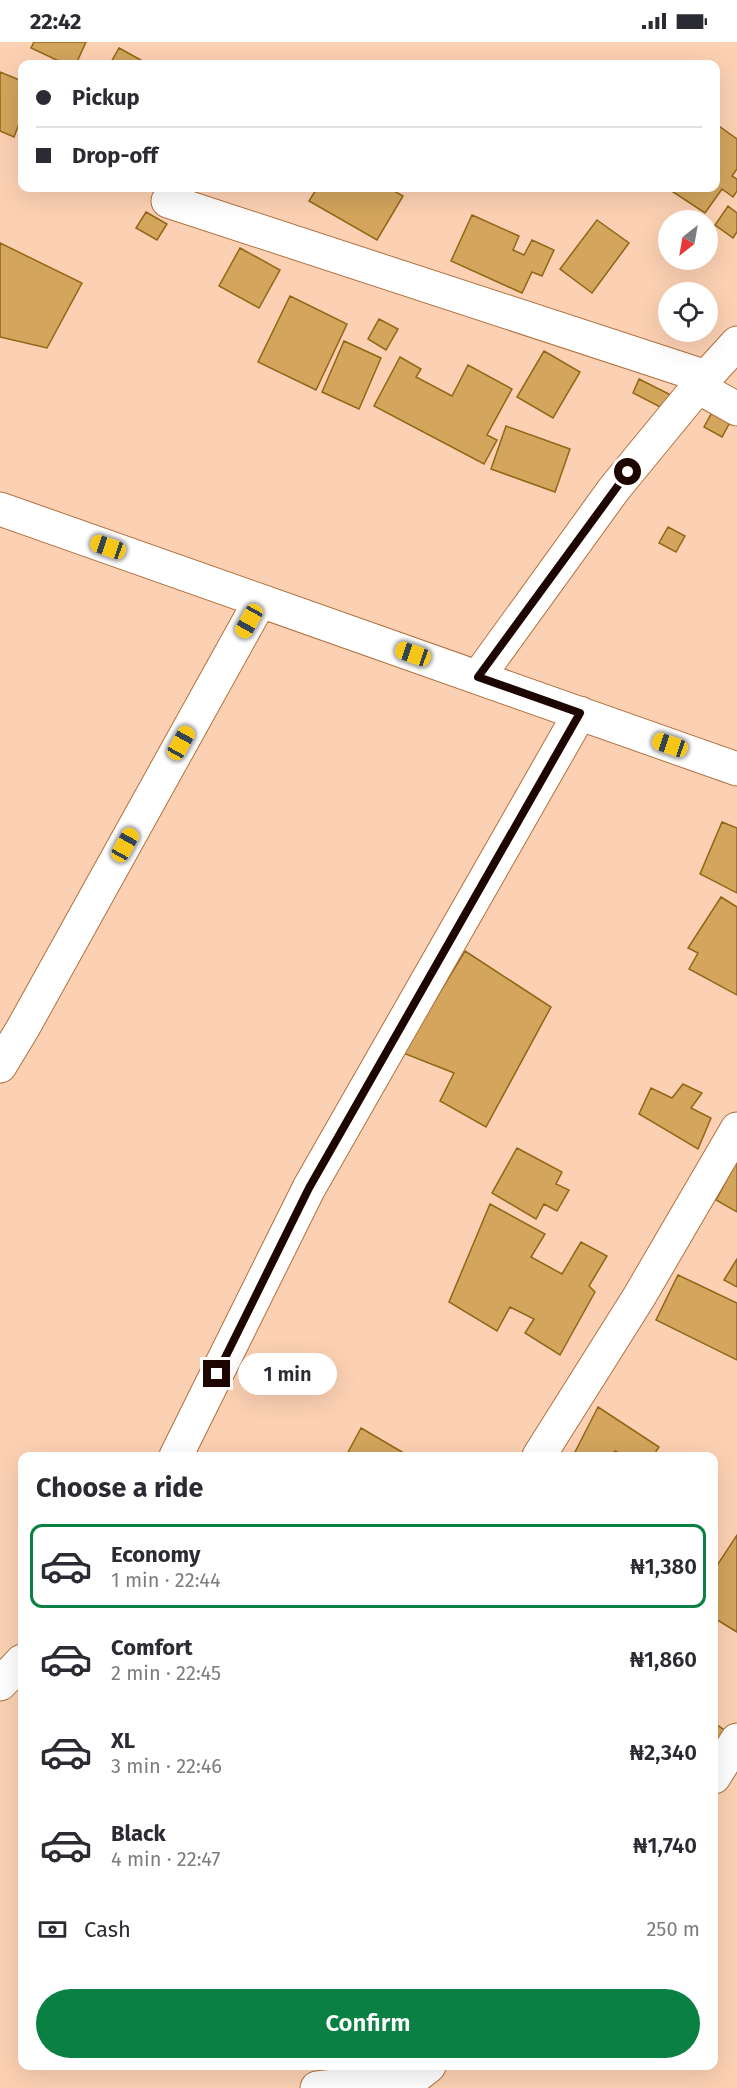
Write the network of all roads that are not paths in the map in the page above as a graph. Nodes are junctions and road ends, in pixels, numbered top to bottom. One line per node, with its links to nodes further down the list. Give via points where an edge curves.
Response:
1 (168, 201): 3 (street)
2 (737, 343): 3 (street)
3 (702, 382): 4 (street); 7 (street, via 614,489)
4 (737, 409)
5 (0, 509): 6 (street)
6 (260, 601): 7 (street); 10 (street)
7 (478, 677): 8 (street)
8 (580, 713): 9 (street); 12 (street, via 309,1188)
9 (737, 768)
10 (0, 1066)
11 (737, 1129): 13 (street, via 639,1297)
12 (178, 1452)
13 (542, 1452)
14 (18, 1665): 15 (street)
15 (0, 1684)
16 (737, 1740): 17 (street)
17 (718, 1771)
18 (424, 2070): 19 (street, via 415,2077)
19 (317, 2088)

